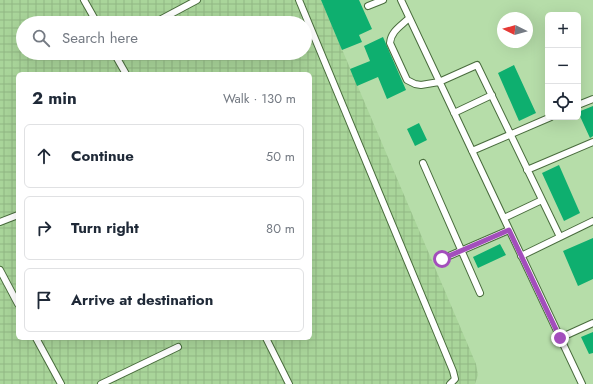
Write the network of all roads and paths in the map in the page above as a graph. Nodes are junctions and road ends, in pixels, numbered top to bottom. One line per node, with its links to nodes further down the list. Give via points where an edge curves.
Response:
1 (84, 0): 7 (lane)
2 (197, 0): 8 (lane)
3 (299, 0): 9 (lane)
4 (383, 0): 6 (lane)
5 (400, 0): 10 (lane)
6 (368, 6)
7 (93, 16)
8 (167, 16)
9 (306, 16)
10 (409, 18): 14 (lane); 14 (lane, via 390,38 407,80 421,85)
11 (312, 31): 48 (lane, via 453,371 455,379)
12 (118, 60): 13 (lane)
13 (125, 72)
14 (439, 82): 15 (lane, via 477,65); 18 (lane)
15 (492, 95): 18 (lane); 20 (lane)
16 (593, 99): 17 (lane)
17 (581, 104)
18 (454, 113): 22 (lane)
19 (545, 120): 20 (lane)
20 (511, 134): 22 (lane); 24 (lane)
21 (593, 142): 24 (lane)
22 (472, 151): 27 (lane)
23 (423, 163): 32 (lane)
24 (527, 170): 25 (lane)
25 (542, 200): 27 (lane); 31 (lane)
26 (16, 216): 29 (lane)
27 (504, 218): 30 (lane)
28 (593, 221): 31 (lane)
29 (0, 222)
30 (509, 230): 32 (lane); 33 (lane)
31 (560, 237): 33 (lane)
32 (461, 251): 34 (lane); 38 (lane)
33 (521, 256): 41 (lane)
34 (442, 259)
35 (0, 270): 36 (lane)
36 (6, 282): 37 (lane); 39 (lane)
37 (0, 286)
38 (480, 293)
39 (16, 300)
40 (593, 323): 41 (lane)
41 (560, 338): 49 (lane)
42 (37, 340): 45 (lane)
43 (267, 340): 47 (lane)
44 (178, 347): 46 (lane)
45 (59, 383)
46 (101, 384)
47 (289, 384)
48 (450, 384)
49 (582, 384)

